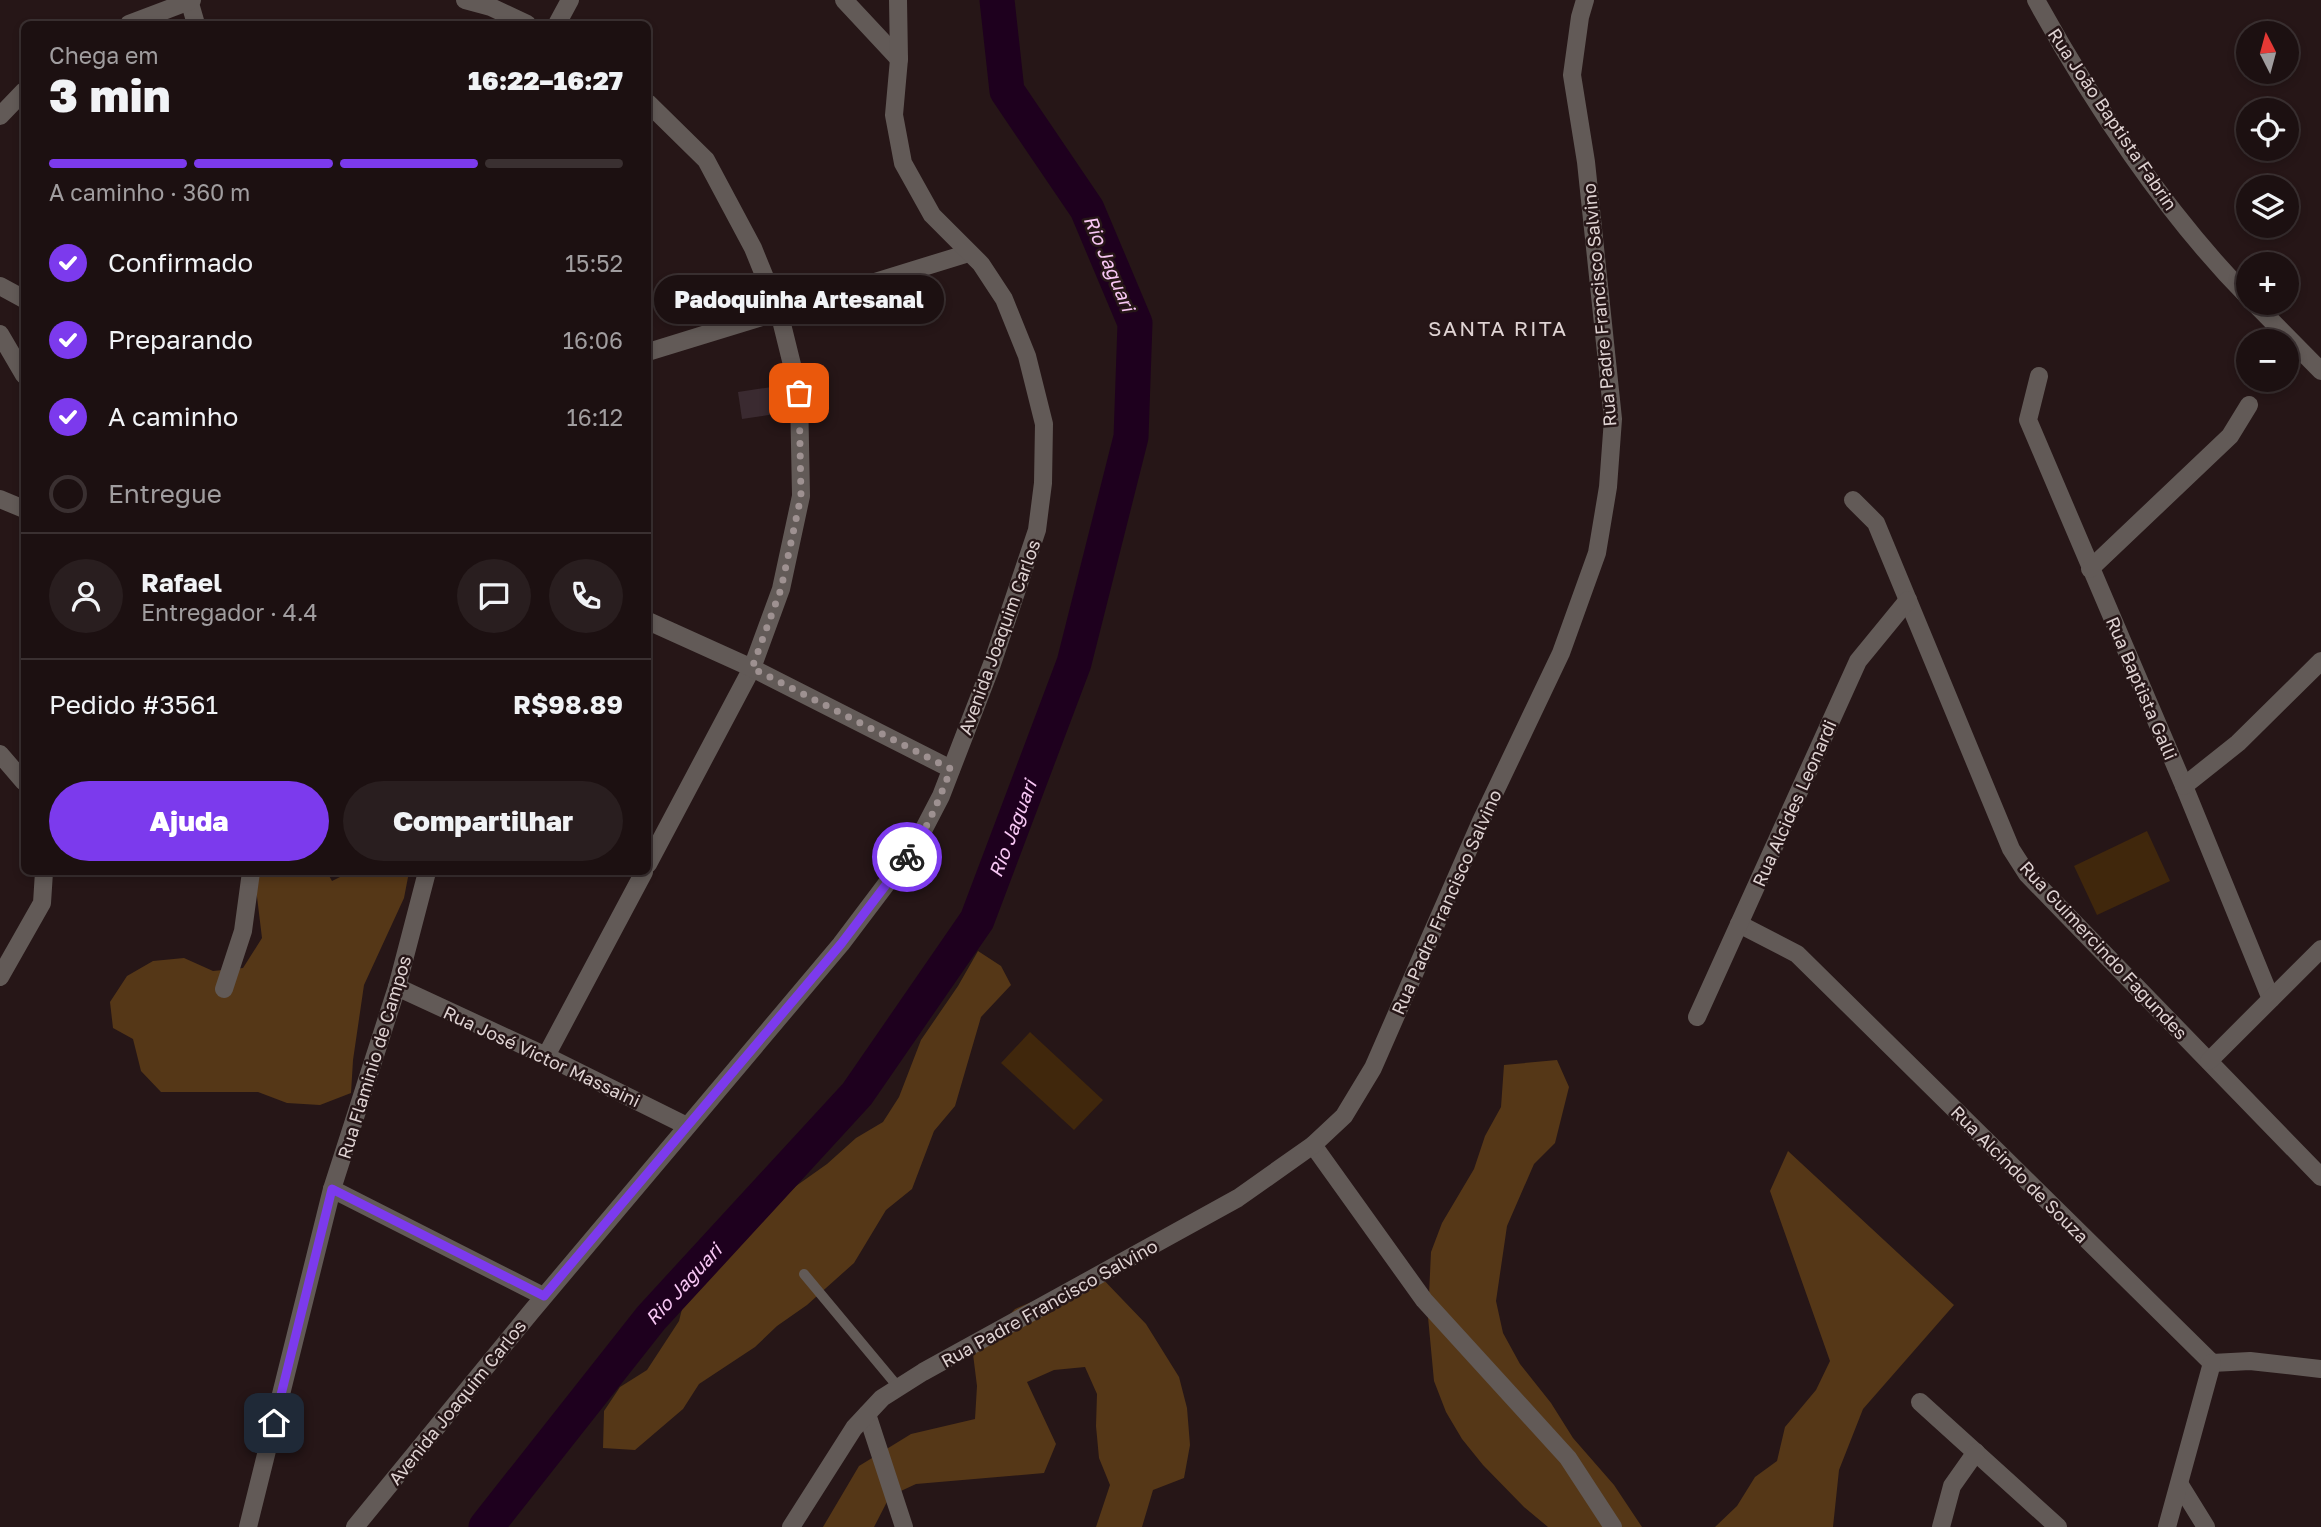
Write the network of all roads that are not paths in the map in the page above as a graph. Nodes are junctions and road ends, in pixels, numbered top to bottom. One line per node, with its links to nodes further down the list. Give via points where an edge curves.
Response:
1 (190, 0): 8 (street); 9 (street)
2 (465, 0): 10 (street)
3 (570, 0): 11 (street)
4 (844, 0): 12 (street)
5 (898, 0): 12 (street, Avenida Joaquim Carlos)
6 (1585, 0): 55 (street, Rua Padre Francisco Salvino, via 1572,75 1586,162 1613,419 1597,553 1561,653 1481,821 1373,1068 1344,1116)
7 (2036, 0): 17 (street, Rua João Baptista Fabrin, via 2159,193)
8 (137, 21)
9 (195, 21)
10 (521, 21)
11 (559, 21)
12 (899, 59): 16 (street, Avenida Joaquim Carlos, via 894,115 903,163 932,215)
13 (21, 94): 15 (street)
14 (651, 106): 20 (street, via 706,160 753,248)
15 (0, 116)
16 (969, 253): 20 (street); 37 (street, Avenida Joaquim Carlos, via 1004,299 1027,356 1044,424 1043,483 1037,530)
17 (2236, 283)
18 (0, 286): 19 (street)
19 (21, 297)
20 (779, 312): 23 (street); 35 (street, via 799,393 801,496 781,589)
21 (2266, 315): 25 (street)
22 (0, 334): 24 (street)
23 (651, 351)
24 (21, 370)
25 (2321, 370)
26 (2039, 376): 31 (street, Rua Baptista Galli, via 2028,420)
27 (2249, 405): 31 (street, via 2230,436)
28 (0, 499): 30 (street)
29 (1853, 500): 32 (street, Rua Guimercindo Fagundes, via 1876,523)
30 (21, 508)
31 (2090, 569): 39 (street, Rua Baptista Galli)
32 (1908, 600): 45 (street, Rua Alcides Leonardi, via 1858,661); 53 (street, Rua Guimercindo Fagundes, via 2011,849 2027,874)
33 (651, 622): 35 (street)
34 (2321, 661): 39 (street, via 2238,743)
35 (752, 668): 37 (street); 40 (street)
36 (0, 754): 38 (street)
37 (951, 769): 54 (street, Avenida Joaquim Carlos, via 915,846 841,944)
38 (21, 778)
39 (2185, 786): 50 (street, Rua Baptista Galli)
40 (651, 858)
41 (44, 875): 47 (street, via 42,903)
42 (251, 875): 49 (street, via 243,931)
43 (426, 875): 48 (street, Rua Flaminio de Campos)
44 (642, 875): 52 (street)
45 (1739, 924): 51 (street, Rua Alcides Leonardi); 60 (street, Rua Alcindo de Souza, via 1797,954)
46 (2321, 949): 50 (street)
47 (0, 977)
48 (397, 988): 52 (street, Rua José Victor Massaini); 57 (street, Rua Flaminio de Campos)
49 (224, 989)
50 (2271, 999): 53 (street)
51 (1697, 1017)
52 (546, 1056): 54 (street, Rua José Victor Massaini)
53 (2209, 1061): 56 (street, Rua Guimercindo Fagundes)
54 (687, 1126): 59 (street, Avenida Joaquim Carlos)
55 (1312, 1145): 62 (street, Rua Padre Francisco Salvino, via 1238,1198); 71 (street, via 1424,1300 1568,1458)
56 (2321, 1177)
57 (332, 1189): 59 (street); 67 (street, Rua Flaminio de Campos)
58 (804, 1273): 62 (lane)
59 (544, 1296): 68 (street, Avenida Joaquim Carlos)
60 (2212, 1363): 61 (street, via 2250,1361); 66 (street)
61 (2321, 1369)
62 (899, 1388): 64 (street, Rua Padre Francisco Salvino)
63 (1920, 1402): 65 (street)
64 (867, 1414): 69 (street, Rua Padre Francisco Salvino); 70 (street)
65 (1976, 1452): 72 (street, via 1952,1486); 73 (street)
66 (2180, 1485): 74 (street); 75 (street)
67 (248, 1527)
68 (355, 1527)
69 (791, 1527)
70 (904, 1527)
71 (1613, 1527)
72 (1941, 1527)
73 (2058, 1527)
74 (2167, 1527)
75 (2206, 1527)

